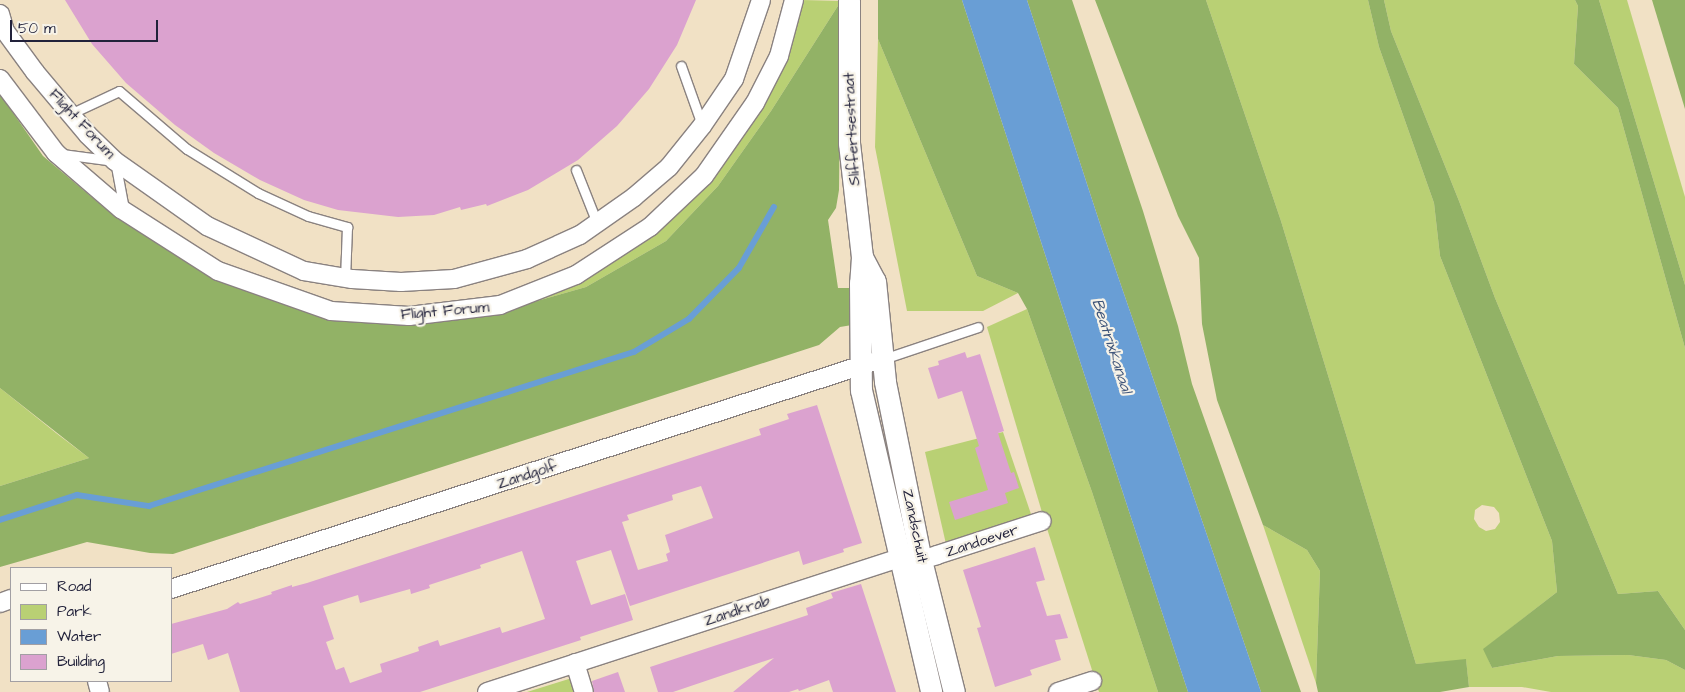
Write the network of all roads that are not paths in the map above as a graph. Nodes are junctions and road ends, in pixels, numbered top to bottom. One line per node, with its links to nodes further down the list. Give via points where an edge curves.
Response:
1 (761, 0): 8 (street, Flight Forum, via 734,79)
2 (794, 0): 12 (street, Flight Forum, via 779,56 754,104 704,176 650,227 576,274 500,305 409,316 331,311 218,271)
3 (849, 0): 14 (street, Sliffertsestraat, via 849,143)
4 (0, 14): 7 (street, Flight Forum, via 6,31)
5 (680, 66): 8 (lane)
6 (0, 79): 9 (street, Flight Forum)
7 (70, 114): 10 (street, Flight Forum); 15 (lane, via 119,91 187,150 258,193 308,216 347,227)
8 (702, 126): 13 (street, Flight Forum, via 669,167)
9 (56, 153): 10 (lane); 12 (street, Flight Forum)
10 (115, 161): 12 (lane); 15 (street, Flight Forum, via 207,226 304,271)
11 (576, 170): 13 (lane)
12 (124, 211)
13 (597, 223): 15 (street, Flight Forum, via 580,235 527,259 454,279 401,282)
14 (862, 257): 17 (street, Sliffertsestraat, via 875,282); 18 (street, Sliffertsestraat)
15 (346, 278)
16 (978, 327): 17 (lane)
17 (883, 359): 18 (street, Zandgolf); 21 (street, Zandschuit)
18 (860, 366): 20 (street, Zandschuit, via 861,390); 22 (street, Zandgolf)
19 (1042, 521): 21 (street, Zandoever)
20 (899, 558): 21 (street); 23 (street, Zandkrab); 27 (street, Zandschuit)
21 (921, 560): 28 (street, Zandschuit)
22 (172, 590)
23 (574, 663): 25 (street, Zandkrab); 26 (street)
24 (1092, 681): 29 (street)
25 (487, 692)
26 (584, 692)
27 (930, 692)
28 (954, 692)
29 (1058, 692)

